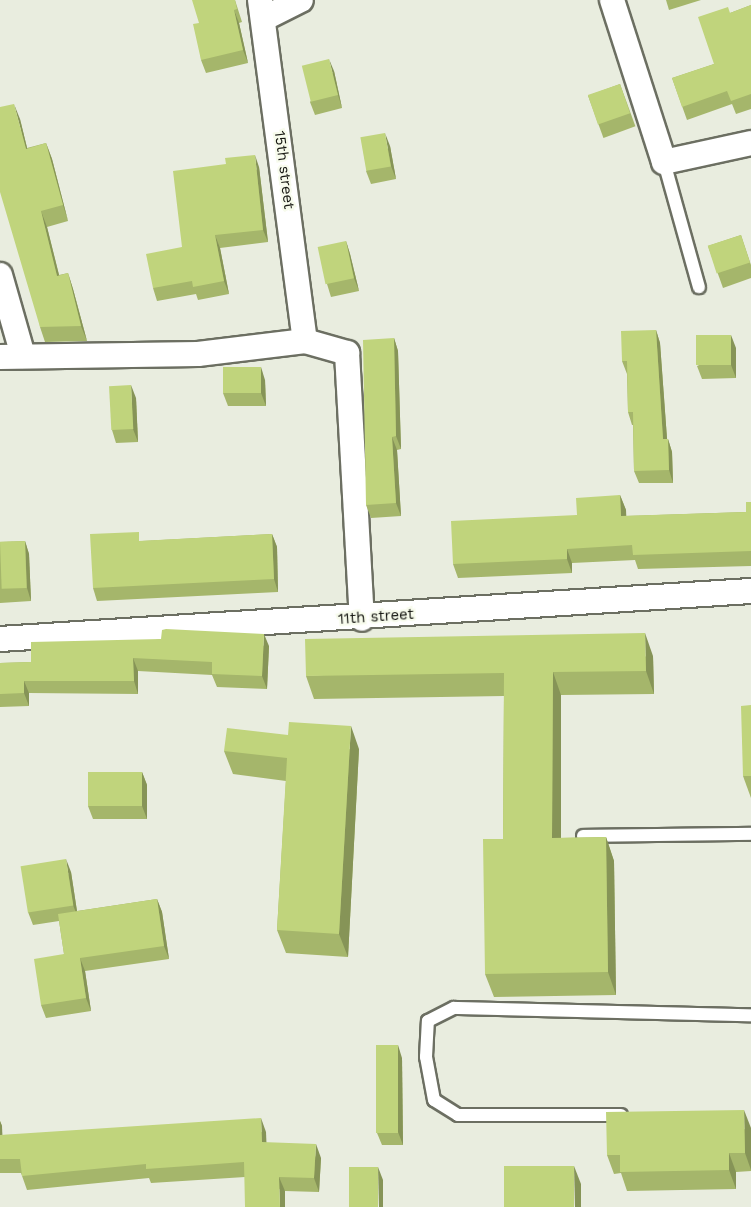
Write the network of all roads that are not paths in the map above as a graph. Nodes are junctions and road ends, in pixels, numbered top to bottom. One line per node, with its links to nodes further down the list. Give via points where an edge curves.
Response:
1 (302, 0): 3 (street)
2 (612, 0): 5 (street)
3 (263, 9): 8 (street, 15th street)
4 (751, 144): 5 (street)
5 (664, 162): 7 (lane)
6 (0, 275): 9 (street)
7 (699, 287)
8 (305, 341): 9 (street, via 198,354); 11 (street, via 347,353)
9 (11, 357)
10 (751, 591): 11 (street, 11th street)
11 (362, 618): 12 (street, 11th street)
12 (0, 639)
13 (751, 834): 14 (lane)
14 (583, 836)
15 (751, 1015): 16 (lane, via 454,1008 428,1021 426,1057 434,1100 458,1115)
16 (634, 1115)

